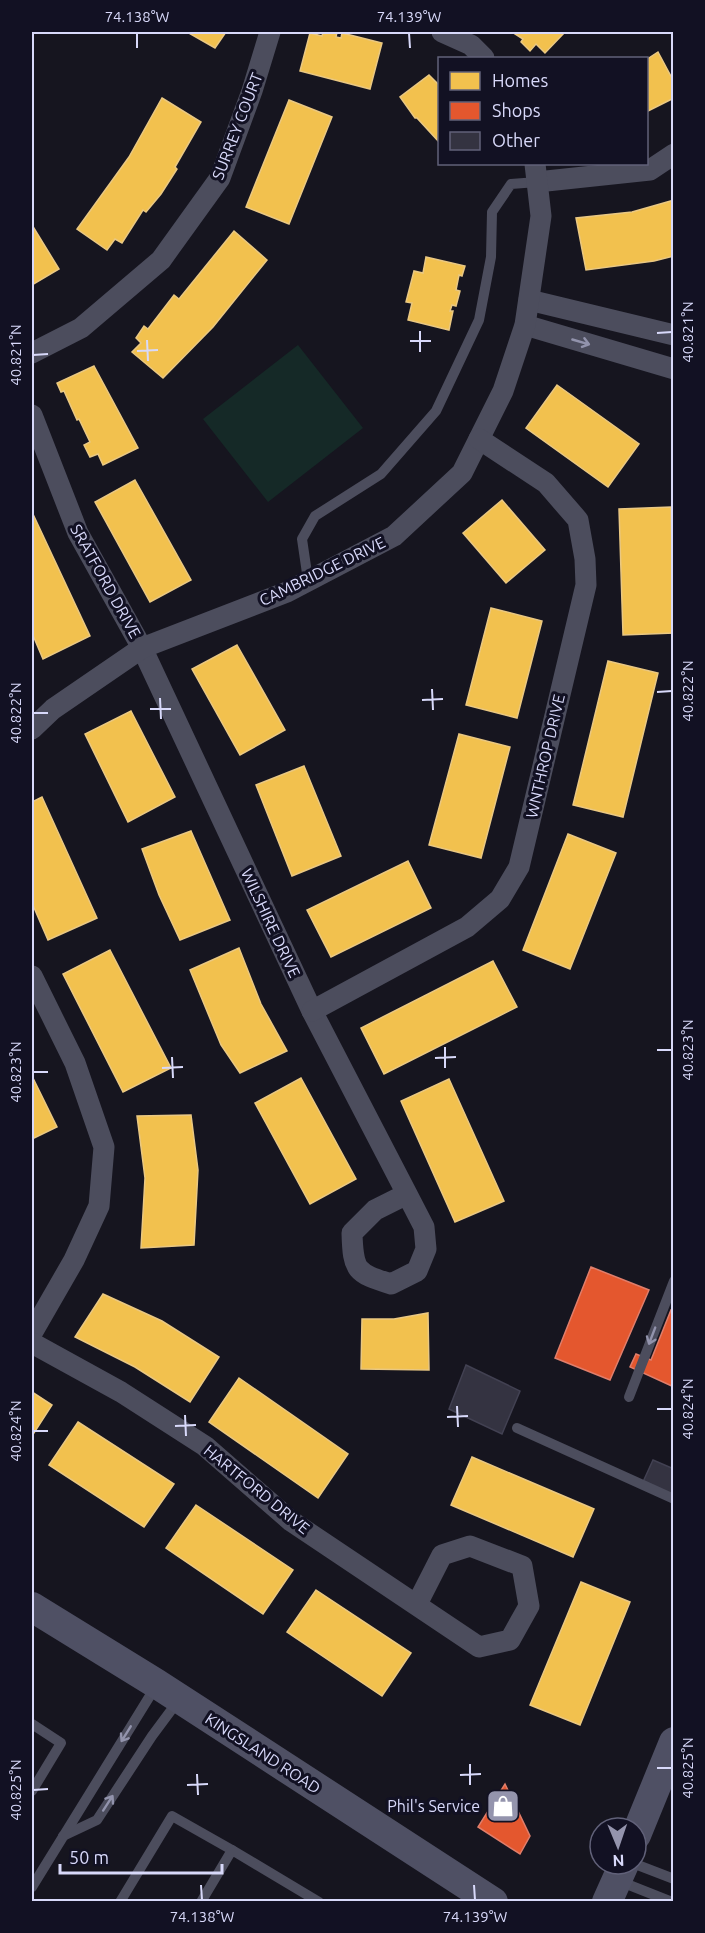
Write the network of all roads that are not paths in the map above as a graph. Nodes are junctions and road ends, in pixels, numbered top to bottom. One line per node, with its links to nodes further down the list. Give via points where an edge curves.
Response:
1 (270, 32): 9 (street, SURREY COURT, via 220,178 161,260 81,328)
2 (442, 32): 3 (street, via 471,45)
3 (483, 57)
4 (674, 154): 5 (street, via 650,170)
5 (536, 173): 6 (street, CAMBRIDGE DRIVE, via 541,216); 13 (lane, via 511,184 492,212 491,257 479,320 436,411 381,474 315,516 302,539)
6 (529, 300): 7 (street, CAMBRIDGE DRIVE); 8 (street)
7 (525, 325): 10 (street, one-way to 10); 12 (street, CAMBRIDGE DRIVE, via 503,391)
8 (674, 336)
9 (32, 353)
10 (674, 369)
11 (32, 415): 14 (street, SRATFORD DRIVE, via 78,533)
12 (478, 440): 13 (street, CAMBRIDGE DRIVE, via 462,473 394,536); 17 (street, WNTHROP DRIVE, via 546,483 578,520 585,559 586,585 519,867 500,899 467,927)
13 (309, 580): 14 (street, CAMBRIDGE DRIVE)
14 (142, 648): 15 (street, CAMBRIDGE DRIVE, via 53,709); 17 (street, WILSHIRE DRIVE)
15 (32, 729)
16 (32, 976): 20 (street, via 75,1063 104,1147 99,1206 74,1260)
17 (312, 1011): 18 (street, WILSHIRE DRIVE)
18 (407, 1194)
19 (674, 1281): 22 (lane, one-way to 22)
20 (32, 1333)
21 (32, 1343): 25 (street, HARTFORD DRIVE, via 121,1392 205,1446 291,1521)
22 (630, 1397)
23 (517, 1428): 24 (lane)
24 (674, 1499)
25 (417, 1604): 25 (street, via 442,1555 470,1546 522,1566 529,1606 510,1640 479,1647)
26 (32, 1607): 27 (street, KINGSLAND ROAD)
27 (168, 1692): 32 (lane, one-way to 32); 32 (lane, one-way to 27, via 98,1820 152,1736); 41 (street, KINGSLAND ROAD)
28 (32, 1724): 30 (lane, via 62,1743)
29 (674, 1742): 31 (street)
30 (32, 1791)
31 (644, 1816)
32 (62, 1836): 34 (lane)
33 (232, 1850): 38 (lane, via 172,1816); 39 (lane); 40 (lane)
34 (36, 1870): 37 (lane)
35 (621, 1877): 36 (lane); 42 (lane)
36 (674, 1879)
37 (32, 1887)
38 (120, 1902)
39 (201, 1902)
40 (319, 1902)
41 (493, 1902)
42 (672, 1902)

